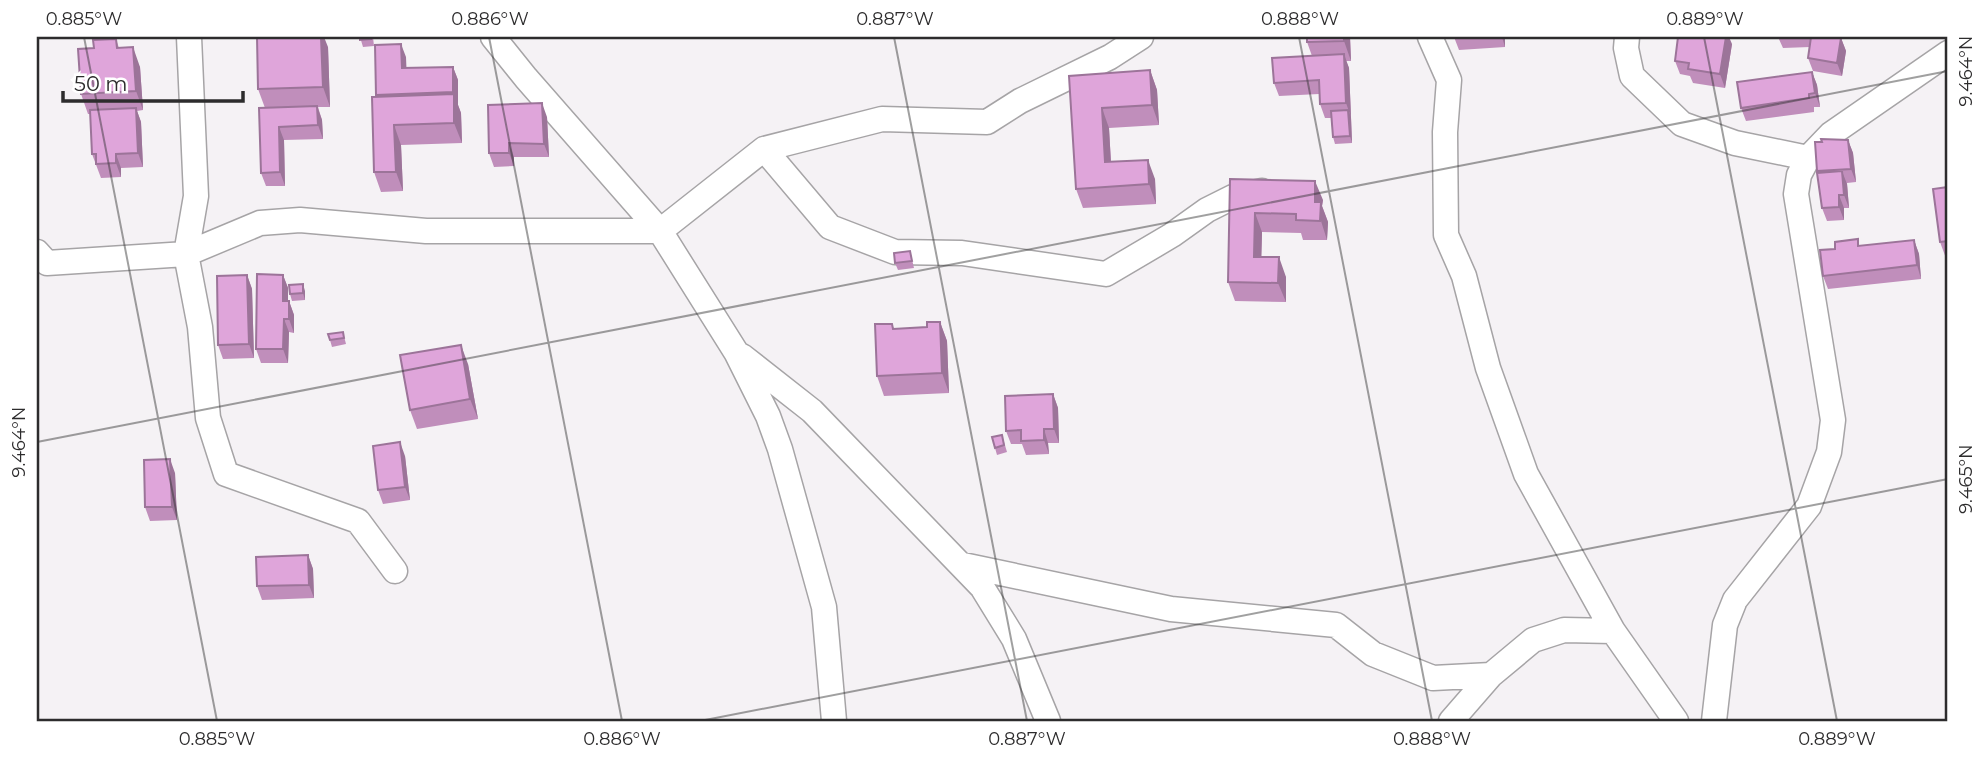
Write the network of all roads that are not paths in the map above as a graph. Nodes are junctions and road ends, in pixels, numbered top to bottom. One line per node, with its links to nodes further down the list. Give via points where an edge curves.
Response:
1 (189, 37): 12 (street, via 196,196)
2 (493, 37): 10 (street)
3 (1140, 37): 7 (street, via 987,122 882,119)
4 (1430, 37): 16 (street, via 1450,80 1445,132 1446,235 1464,276 1488,368 1526,474)
5 (1627, 37): 8 (street, via 1632,75 1682,124 1735,143)
6 (1948, 53): 8 (street, via 1831,134)
7 (764, 149): 9 (street, via 830,227 895,252 962,253 1106,274 1207,210 1233,197); 10 (street)
8 (1808, 158): 22 (street, via 1796,194 1829,382 1833,420 1829,452 1809,506 1735,600 1725,625)
9 (1262, 191)
10 (660, 231): 12 (street, via 426,231 300,220 260,223); 13 (street)
11 (37, 252): 12 (street, via 47,263)
12 (186, 254): 15 (street, via 200,327 208,418 226,474 358,521)
13 (736, 352): 14 (street, via 812,411); 18 (street, via 780,449 824,607)
14 (963, 565): 17 (street, via 1171,608 1336,625 1373,654 1433,678); 19 (street, via 1014,639)
15 (395, 571)
16 (1613, 631): 17 (street, via 1564,630 1533,640); 21 (street)
17 (1491, 675): 20 (street)
18 (834, 721)
19 (1048, 721)
20 (1451, 721)
21 (1676, 721)
22 (1714, 721)

